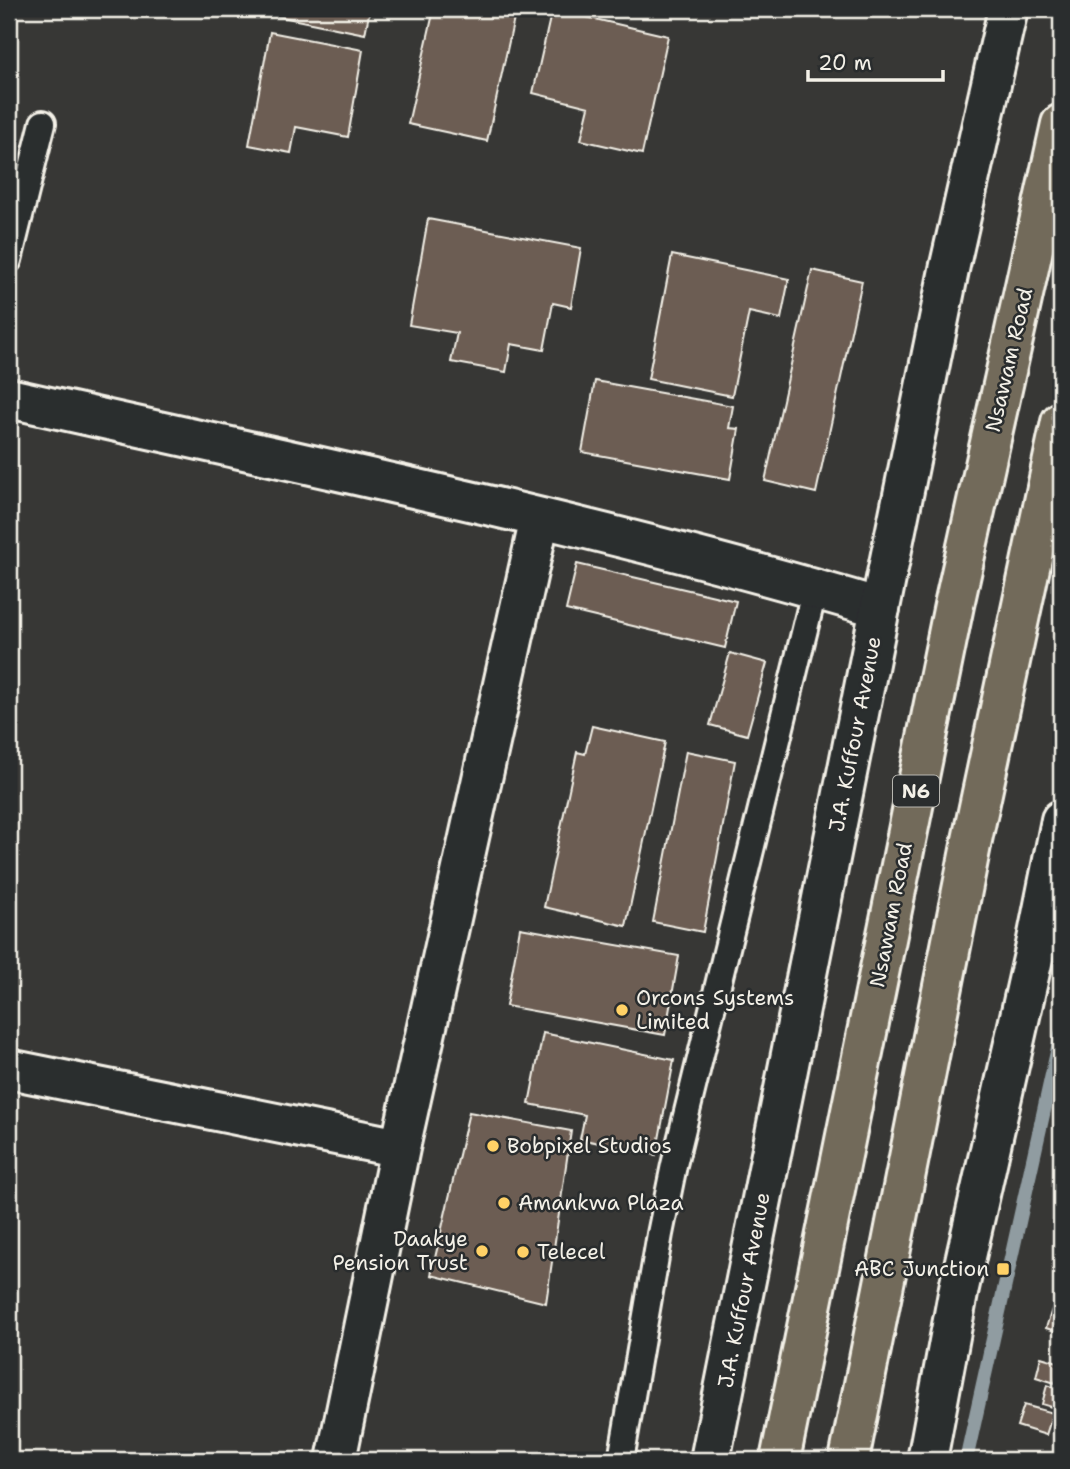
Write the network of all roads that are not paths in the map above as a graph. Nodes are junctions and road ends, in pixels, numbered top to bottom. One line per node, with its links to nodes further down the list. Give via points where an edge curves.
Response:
1 (1008, 9): 9 (street, J.A. Kuffour Avenue)
2 (43, 122): 4 (lane)
3 (1061, 124): 17 (highway, Nsawam Road / N6, via 954,605)
4 (9, 260)
5 (9, 398): 7 (street)
6 (1061, 422): 18 (highway, via 972,840)
7 (540, 518): 8 (street); 13 (street)
8 (815, 588): 9 (street); 15 (lane, via 674,1165)
9 (880, 608): 16 (street, J.A. Kuffour Avenue)
10 (1061, 820): 11 (street)
11 (1049, 938): 19 (street, via 959,1288)
12 (9, 1069): 13 (street)
13 (400, 1148): 14 (street)
14 (337, 1460)
15 (621, 1460)
16 (710, 1460)
17 (780, 1460)
18 (849, 1460)
19 (927, 1460)

